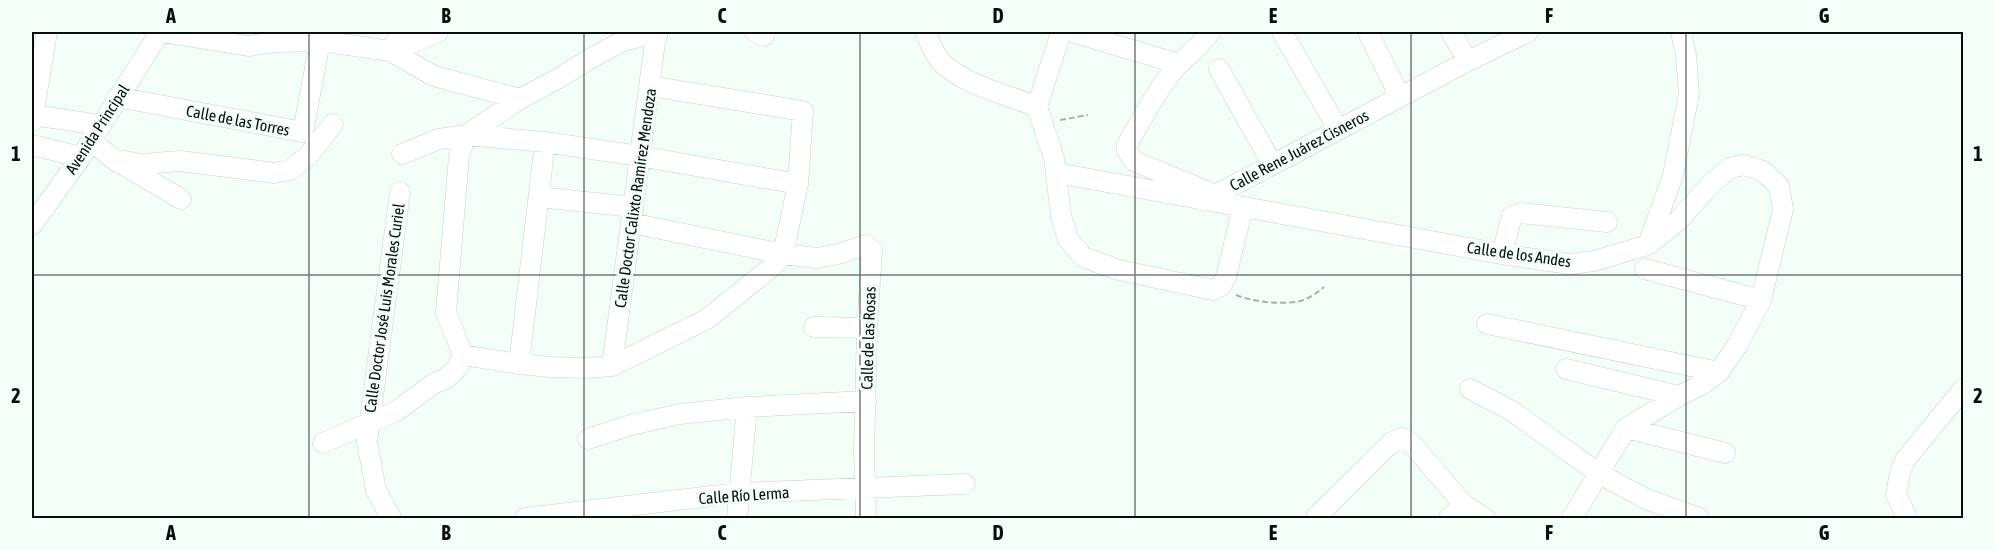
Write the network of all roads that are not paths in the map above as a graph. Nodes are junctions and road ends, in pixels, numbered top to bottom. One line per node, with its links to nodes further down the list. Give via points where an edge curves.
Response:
1 (47, 32): 27 (street)
2 (161, 32): 17 (street, via 248,46); 24 (street, Avenida Principal)
3 (258, 32): 17 (street)
4 (402, 32): 18 (street)
5 (438, 32): 18 (street)
6 (658, 32): 22 (street, Calle Doctor Calixto Ramírez Mendoza); 25 (street, via 623,41)
7 (925, 32): 26 (street, via 942,63 981,87 1011,96)
8 (1061, 32): 26 (street)
9 (1072, 32): 20 (street)
10 (1210, 32): 20 (street)
11 (1282, 32): 29 (street)
12 (1368, 32): 23 (street)
13 (1451, 32): 19 (street)
14 (1528, 32): 19 (street, Calle Rene Juárez Cisneros)
15 (1681, 32): 48 (street, via 1689,94 1673,175)
16 (320, 41): 17 (street); 18 (street); 24 (street, Calle de las Torres, via 303,132)
17 (275, 42)
18 (390, 51): 25 (street, via 434,76)
19 (1468, 61): 23 (street, Calle Rene Juárez Cisneros)
20 (1179, 64): 42 (street, via 1127,144 1127,151 1134,161)
21 (1219, 69): 37 (street)
22 (650, 86): 35 (street, Calle Doctor Calixto Ramírez Mendoza); 39 (street, via 803,111)
23 (1400, 96): 29 (street, Calle Rene Juárez Cisneros)
24 (117, 97): 31 (street, Avenida Principal)
25 (520, 99): 30 (street)
26 (1040, 115): 38 (street)
27 (32, 118): 31 (street)
28 (333, 124): 36 (street, via 309,156 290,170 274,173 180,160 142,164)
29 (1338, 129): 37 (street, Calle Rene Juárez Cisneros)
30 (466, 135): 32 (street); 34 (street, via 439,139); 56 (street, via 459,156 446,312)
31 (90, 141): 33 (street); 36 (street); 47 (street, Avenida Principal)
32 (545, 142): 35 (street); 41 (street)
33 (32, 145)
34 (402, 154)
35 (639, 156): 39 (street); 45 (street, Calle Doctor Calixto Ramírez Mendoza)
36 (112, 159): 43 (street)
37 (1272, 164): 42 (street, Calle Rene Juárez Cisneros)
38 (1057, 173): 42 (street); 44 (street, via 1061,216 1068,239 1083,257 1119,270 1213,290 1227,277)
39 (798, 183): 49 (street)
40 (399, 192): 66 (street, Calle Doctor José Luis Morales Curiel)
41 (539, 197): 45 (street); 57 (street)
42 (1209, 197): 44 (street, Calle de los Andes)
43 (181, 200)
44 (1243, 207): 50 (street, Calle de los Andes)
45 (632, 215): 49 (street); 58 (street, Calle Doctor Calixto Ramírez Mendoza)
46 (1607, 222): 50 (street, via 1520,213 1512,216)
47 (32, 225)
48 (1648, 245): 50 (street, Calle de los Andes, via 1569,264); 52 (street, Calle de los Andes, via 1678,221 1730,168 1744,165 1763,171 1779,186 1783,209)
49 (783, 254): 55 (street, Calle de las Rosas, via 817,258 866,245 872,250); 58 (street, via 707,319)
50 (1502, 254)
51 (1645, 269): 52 (street)
52 (1761, 300): 60 (street, Calle de los Andes)
53 (1487, 324): 60 (street)
54 (814, 327): 55 (street)
55 (867, 328): 64 (street, Calle de las Rosas)
56 (463, 355): 57 (street); 66 (street, via 447,378)
57 (519, 364): 58 (street)
58 (612, 366)
59 (1566, 369): 63 (street)
60 (1719, 372): 63 (street, Calle de los Andes)
61 (1964, 388): 85 (street, via 1905,460 1896,494)
62 (1470, 389): 71 (street, via 1512,411)
63 (1679, 396): 67 (street, Calle de los Andes)
64 (866, 401): 65 (street); 73 (street, Calle de las Rosas)
65 (747, 407): 68 (street, via 680,414); 74 (street)
66 (369, 424): 69 (street); 76 (street, Calle Doctor José Luis Morales Curiel, via 367,442 376,490)
67 (1626, 428): 70 (street); 71 (street, Calle de los Andes)
68 (588, 439)
69 (323, 444)
70 (1725, 453)
71 (1598, 473): 83 (street, Calle de los Andes); 84 (street, via 1646,499)
72 (964, 484): 73 (street, Calle Río Lerma)
73 (866, 489): 74 (street, Calle Río Lerma); 79 (street, Calle de las Rosas)
74 (738, 493): 77 (street, Calle Río Lerma); 78 (street)
75 (1464, 505): 80 (street, via 1403,438 1392,442); 81 (street); 82 (street)
76 (391, 519)
77 (525, 519)
78 (737, 519)
79 (866, 519)
80 (1317, 519)
81 (1449, 519)
82 (1485, 519)
83 (1572, 519)
84 (1699, 519)
85 (1907, 519)

